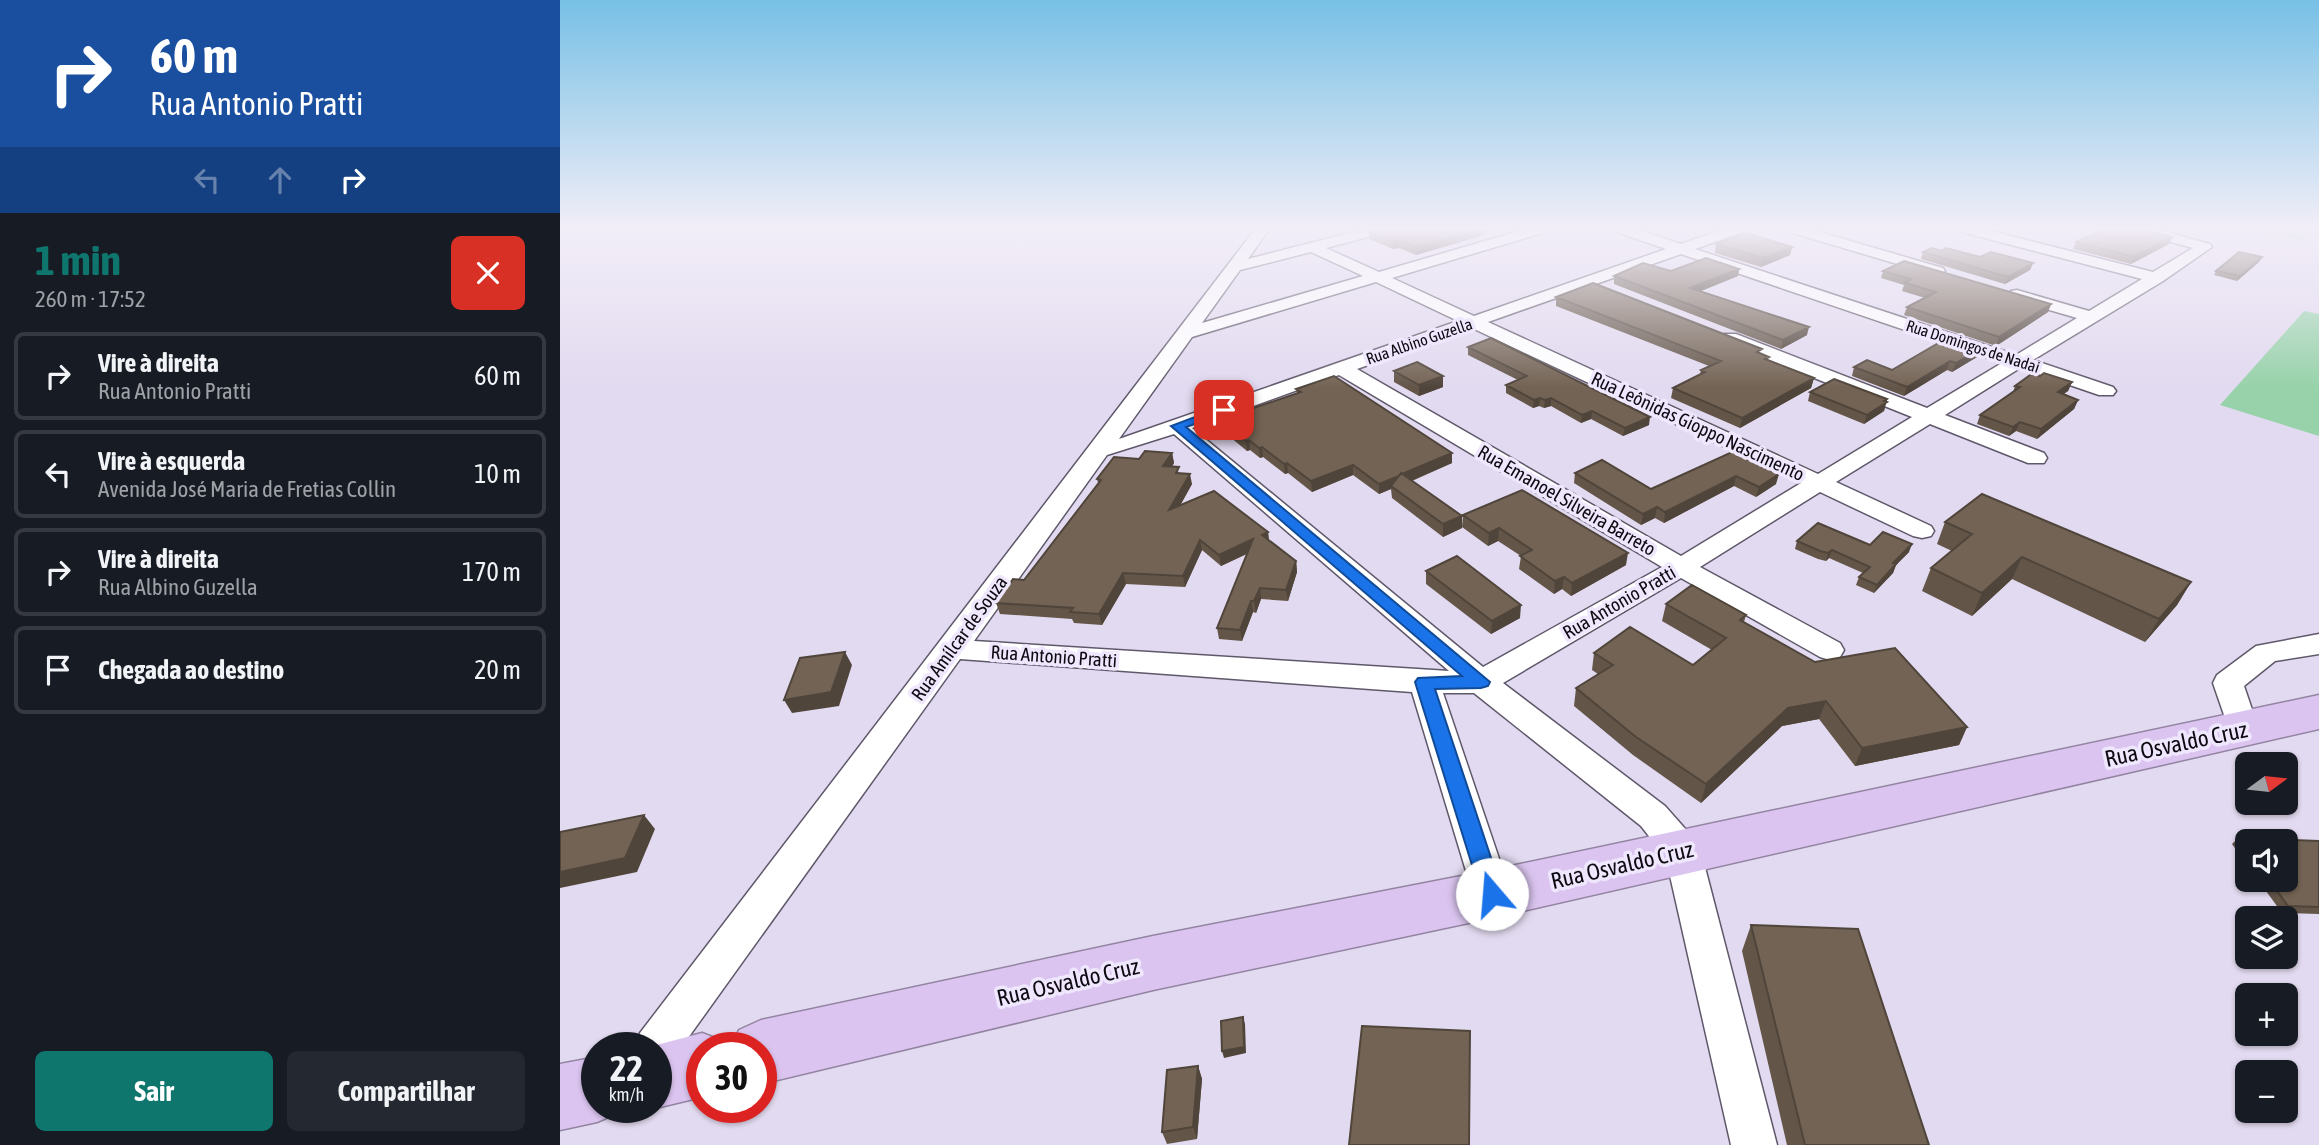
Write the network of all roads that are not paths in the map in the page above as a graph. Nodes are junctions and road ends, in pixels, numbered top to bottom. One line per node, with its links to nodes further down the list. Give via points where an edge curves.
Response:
1 (1223, 281): 13 (street, Rua Amílcar de Souza)
2 (1364, 281): 13 (street)
3 (1388, 281): 11 (street)
4 (1570, 281): 11 (street, Rua Albino Guzella)
5 (1779, 281): 14 (street, Rua Domingos de Nadai)
6 (2151, 281): 10 (street, Rua Antonio Pratti)
7 (1588, 282): 9 (street); 11 (street, Rua Albino Guzella)
8 (1998, 289): 10 (street)
9 (1614, 292)
10 (2088, 316): 14 (street, Rua Antonio Pratti)
11 (1465, 318): 15 (street, Rua Albino Guzella); 18 (street, Rua Albino Guzella, via 1143,419); 22 (street, Rua Leônidas Gioppo Nascimento)
12 (1718, 333): 17 (street)
13 (1184, 334): 18 (street, Rua Amílcar de Souza)
14 (2017, 360): 16 (street, Rua Domingos de Nadai); 17 (street, Rua Antonio Pratti)
15 (1341, 368): 19 (street, Rua Albino Guzella); 24 (street, Rua Emanoel Silveira Barreto)
16 (2106, 391)
17 (1926, 416): 21 (street); 22 (street, Rua Antonio Pratti)
18 (1119, 422): 20 (street, Rua Amílcar de Souza)
19 (1177, 426): 20 (street, Rua Albino Guzella); 29 (street)
20 (1097, 451): 26 (street, Rua Amílcar de Souza)
21 (2036, 458)
22 (1818, 482): 23 (street, Rua Leônidas Gioppo Nascimento); 24 (street, Rua Antonio Pratti)
23 (1922, 531)
24 (1681, 567): 27 (street, Rua Emanoel Silveira Barreto); 29 (street, Rua Antonio Pratti)
25 (2319, 644): 31 (street, via 2266,653 2228,683)
26 (952, 649): 28 (street, Rua Antonio Pratti); 34 (street, Rua Amílcar de Souza)
27 (1830, 650)
28 (1424, 682): 29 (street, Rua Antonio Pratti); 33 (street)
29 (1481, 682): 32 (street, via 1653,816)
30 (2319, 712): 31 (highway, Rua Osvaldo Cruz)
31 (2243, 730): 32 (highway, Rua Osvaldo Cruz)
32 (1683, 852): 33 (highway, Rua Osvaldo Cruz); 38 (street)
33 (1492, 894): 35 (highway, Rua Osvaldo Cruz, via 1153,963)
34 (667, 1032)
35 (777, 1048)
36 (581, 1092): 37 (highway)
37 (560, 1097)
38 (1754, 1145)

